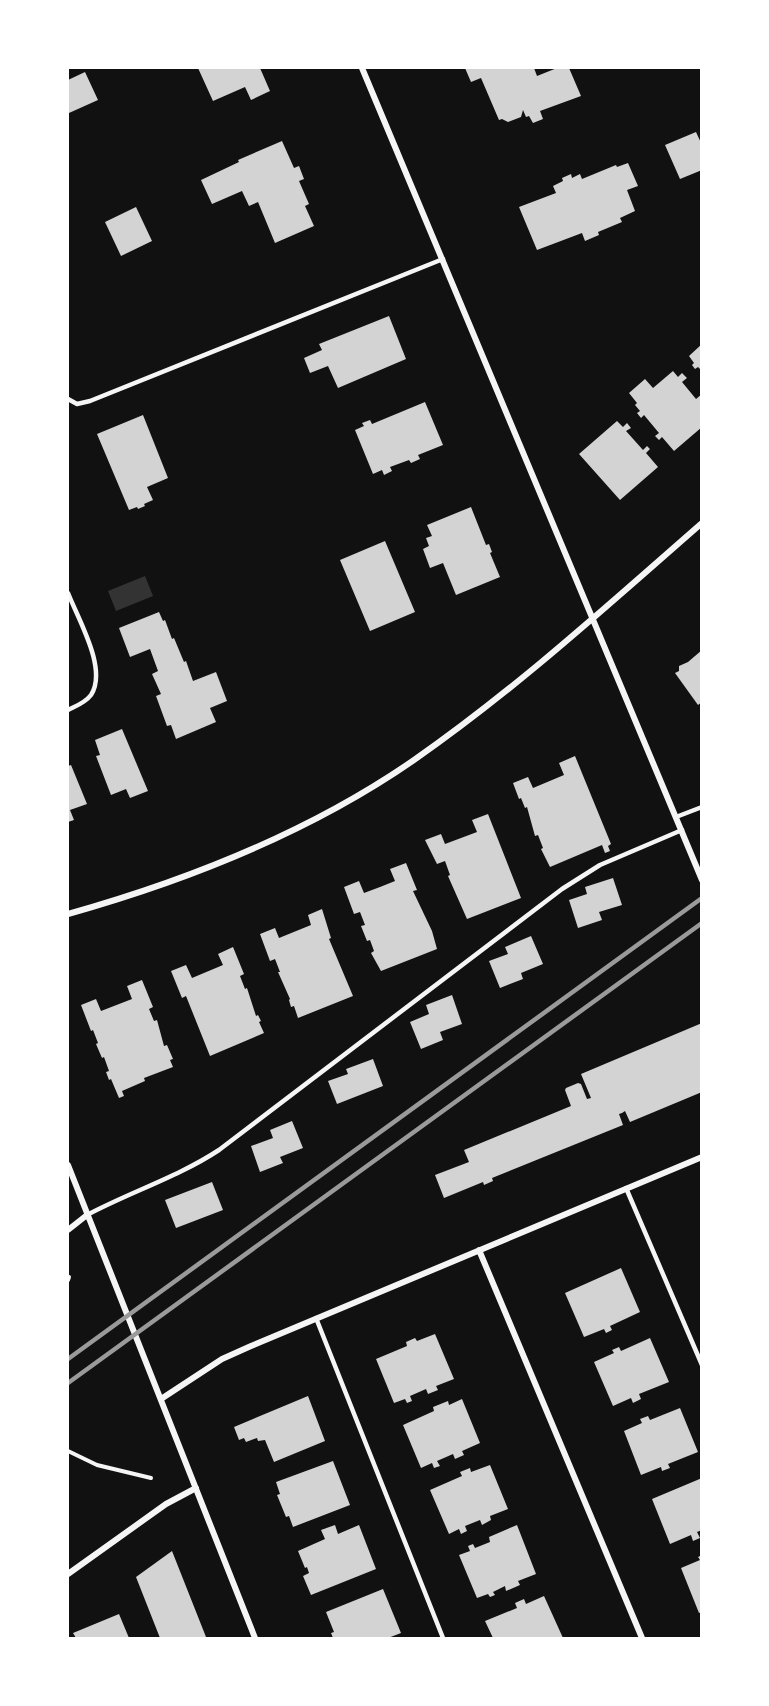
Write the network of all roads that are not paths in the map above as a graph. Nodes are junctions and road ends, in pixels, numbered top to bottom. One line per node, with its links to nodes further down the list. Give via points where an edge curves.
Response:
1 (362, 68): 2 (street)
2 (443, 259): 3 (lane, via 90,401 77,404); 6 (street)
3 (68, 399)
4 (702, 524): 6 (street)
5 (68, 593): 7 (lane, via 96,668 91,694)
6 (593, 618): 9 (street); 12 (street, via 473,717 413,761 354,797 222,862)
7 (68, 710)
8 (702, 807): 9 (lane)
9 (676, 817): 10 (street)
10 (682, 830): 11 (street); 16 (lane, via 600,865 562,889 209,1157)
11 (702, 880)
12 (68, 914)
13 (702, 1157): 15 (street)
14 (68, 1165): 16 (street)
15 (626, 1188): 18 (street); 20 (lane)
16 (87, 1215): 17 (street); 21 (street)
17 (68, 1230)
18 (479, 1250): 19 (street); 26 (street)
19 (316, 1318): 21 (street, via 222,1359); 25 (lane)
20 (702, 1365)
21 (161, 1399): 22 (street)
22 (196, 1488): 23 (street, via 158,1509); 24 (street)
23 (68, 1574)
24 (255, 1638)
25 (443, 1638)
26 (642, 1638)

